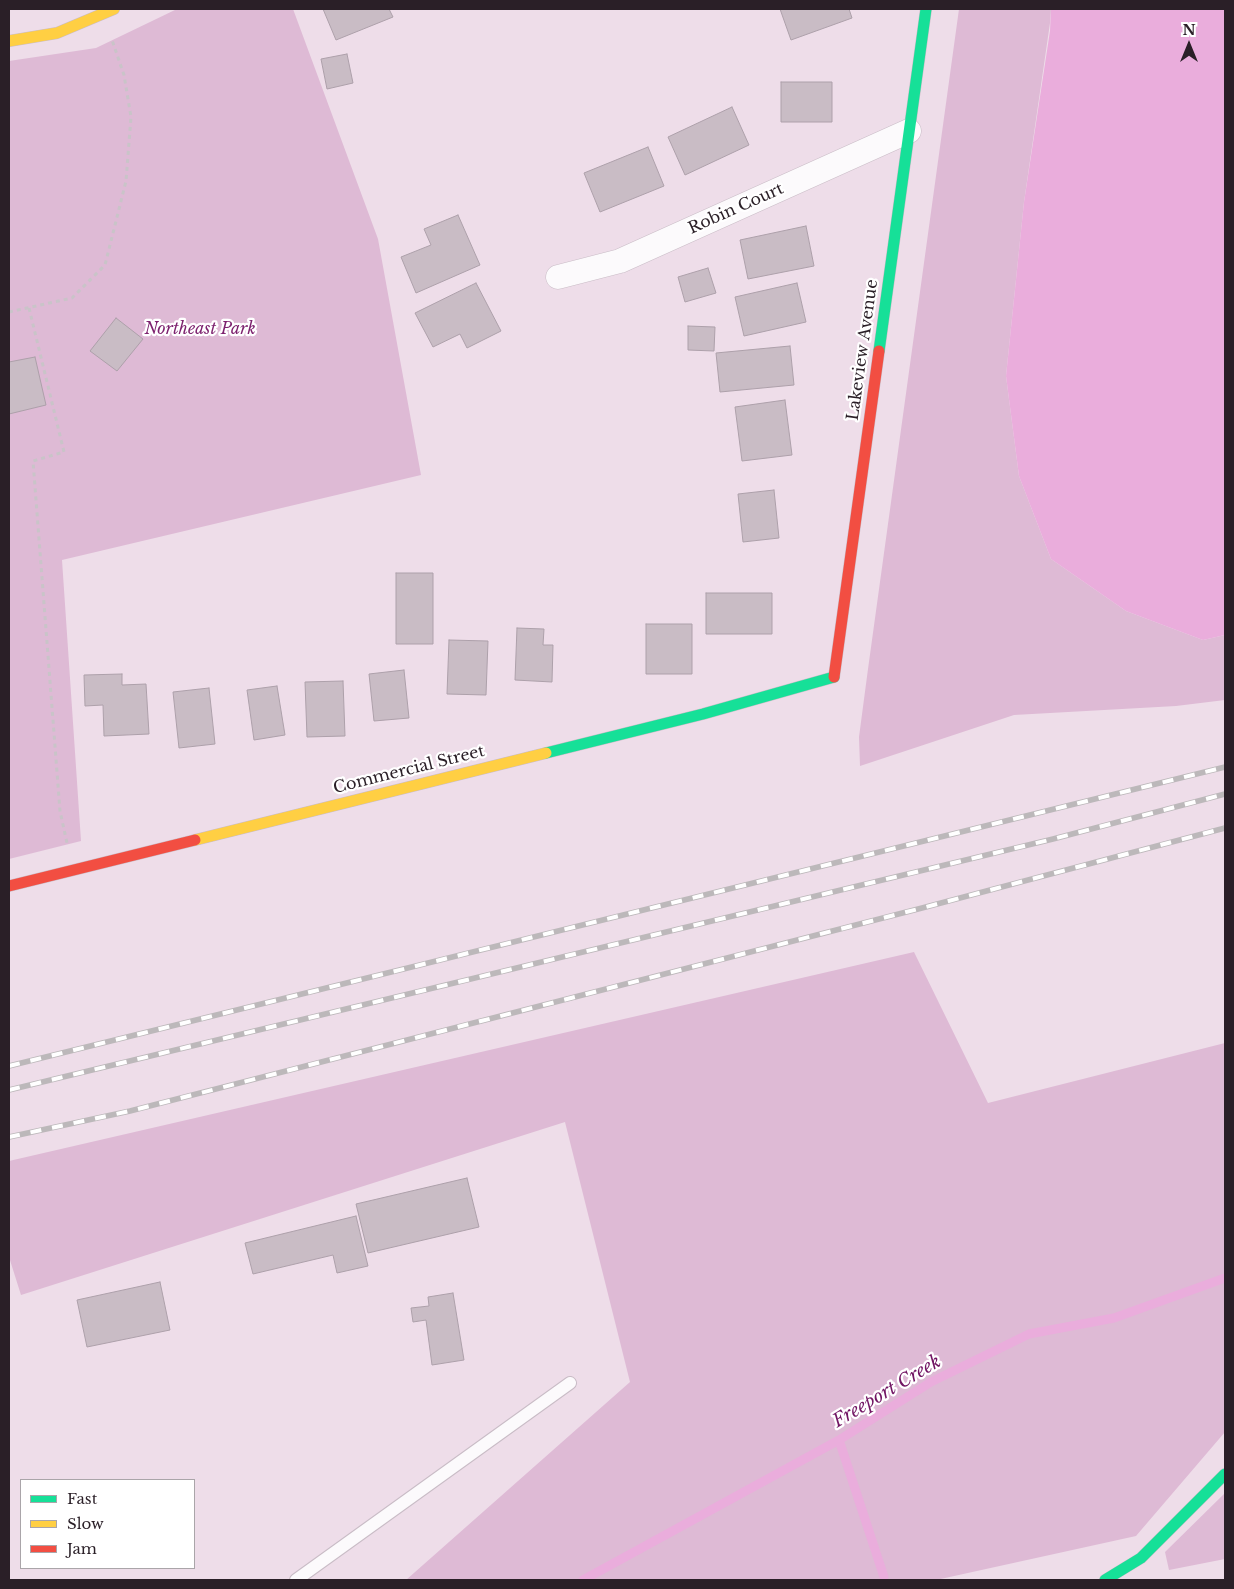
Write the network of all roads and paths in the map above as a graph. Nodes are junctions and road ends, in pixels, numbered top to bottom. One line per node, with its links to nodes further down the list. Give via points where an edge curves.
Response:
1 (114, 9): 3 (main road)
2 (926, 9): 5 (main road, Lakeview Avenue)
3 (102, 14): 4 (main road, via 57,34); 7 (path, via 124,75 131,117 126,181 105,265 72,298)
4 (9, 41)
5 (909, 131): 6 (street, Robin Court, via 620,261); 9 (main road, Lakeview Avenue, via 835,677)
6 (558, 277)
7 (29, 308): 8 (path); 10 (path, via 64,452 33,461 60,811)
8 (9, 312)
9 (816, 682): 10 (main road, Commercial Street, via 694,716)
10 (73, 870): 11 (main road, Commercial Street)
11 (9, 886)
12 (570, 1383): 14 (lane)
13 (1225, 1474): 15 (main road, via 1141,1558)
14 (296, 1580)
15 (1104, 1580)

